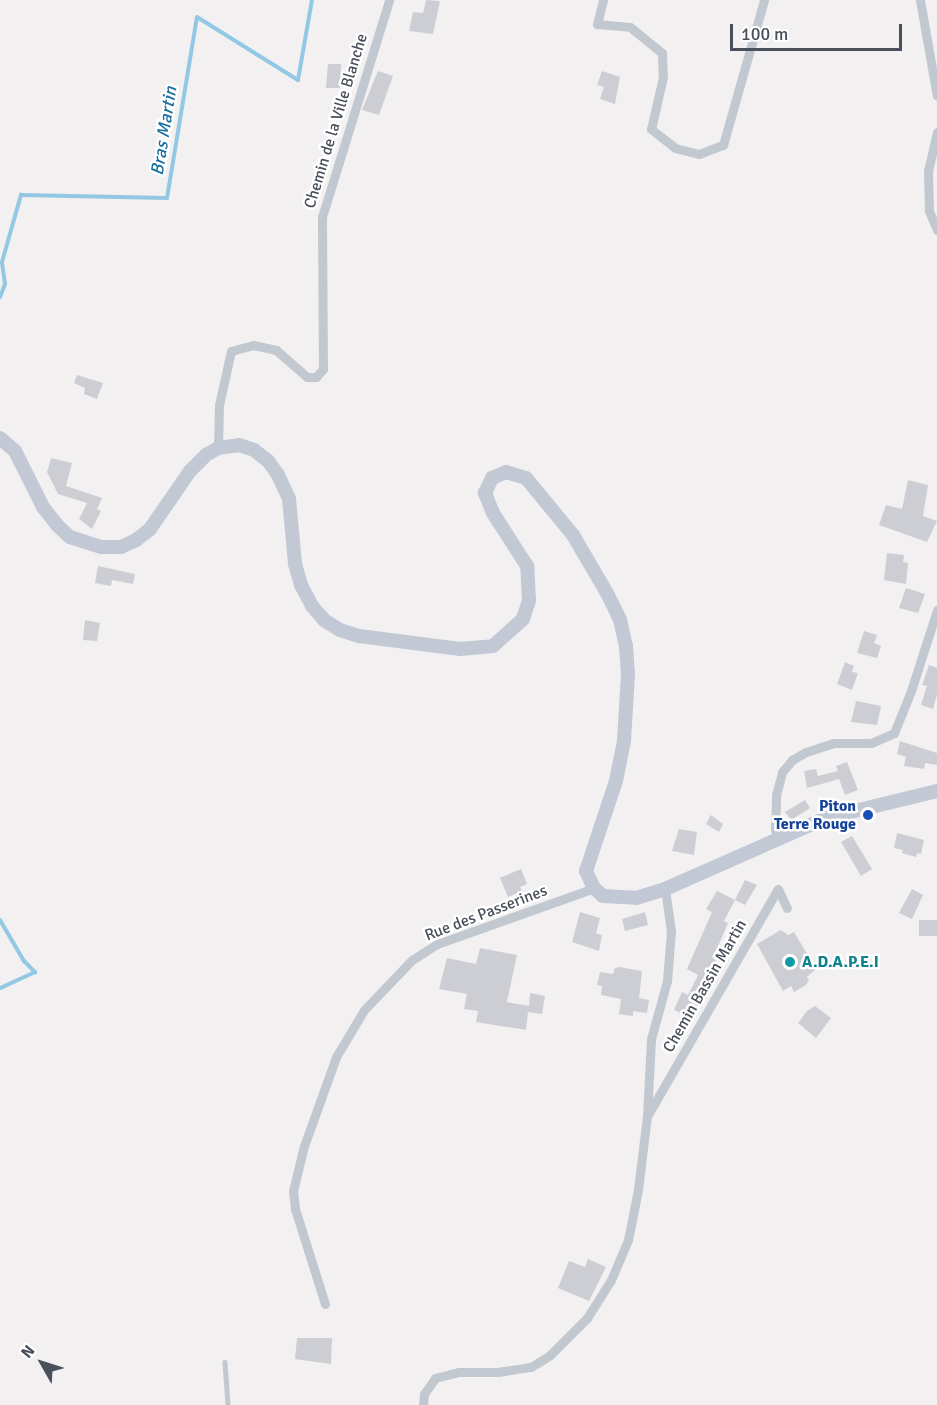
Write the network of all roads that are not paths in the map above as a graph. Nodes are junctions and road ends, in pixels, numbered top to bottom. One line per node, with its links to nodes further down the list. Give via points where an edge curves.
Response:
1 (389, 0): 9 (street, Chemin de la Ville Blanche, via 322,217 324,369 316,377 307,377 276,350 253,345 231,351 219,405)
2 (603, 0): 3 (street, via 597,24 630,27 662,53 663,77 651,129 675,148 699,154 723,145)
3 (764, 0)
4 (920, 0): 5 (street)
5 (937, 96)
6 (937, 132): 7 (street, via 928,171 929,211)
7 (937, 230)
8 (0, 438): 9 (main road, via 15,451 43,507 57,525 70,537 101,548 121,547 150,529 190,471)
9 (218, 448): 13 (main road, via 238,445 254,450 278,475 289,499 295,564 301,585 324,620 359,636 460,649 494,646 523,619 529,600 527,566 493,513 485,493 492,478 506,472 526,478 573,535 620,620 626,646 624,741 616,781 586,871)
10 (937, 610): 12 (street, via 894,733 871,743 833,744 792,760 782,772 776,795)
11 (937, 791): 12 (main road, via 837,814)
12 (777, 837): 14 (main road)
13 (594, 888): 14 (main road, via 615,899 636,898); 17 (street, Rue des Passerines, via 437,944 412,960 364,1010 336,1057 304,1146 293,1191)
14 (665, 889): 16 (street, Chemin Bassin Martin, via 670,931 667,981 651,1039)
15 (787, 908): 16 (street, Chemin Bassin Martin, via 778,889)
16 (647, 1116): 20 (street, Chemin Bassin Martin, via 628,1240 611,1280 587,1318 550,1355 531,1367 459,1372 435,1378 424,1394)
17 (325, 1304)
18 (225, 1362): 19 (lane)
19 (228, 1405)
20 (423, 1405)

